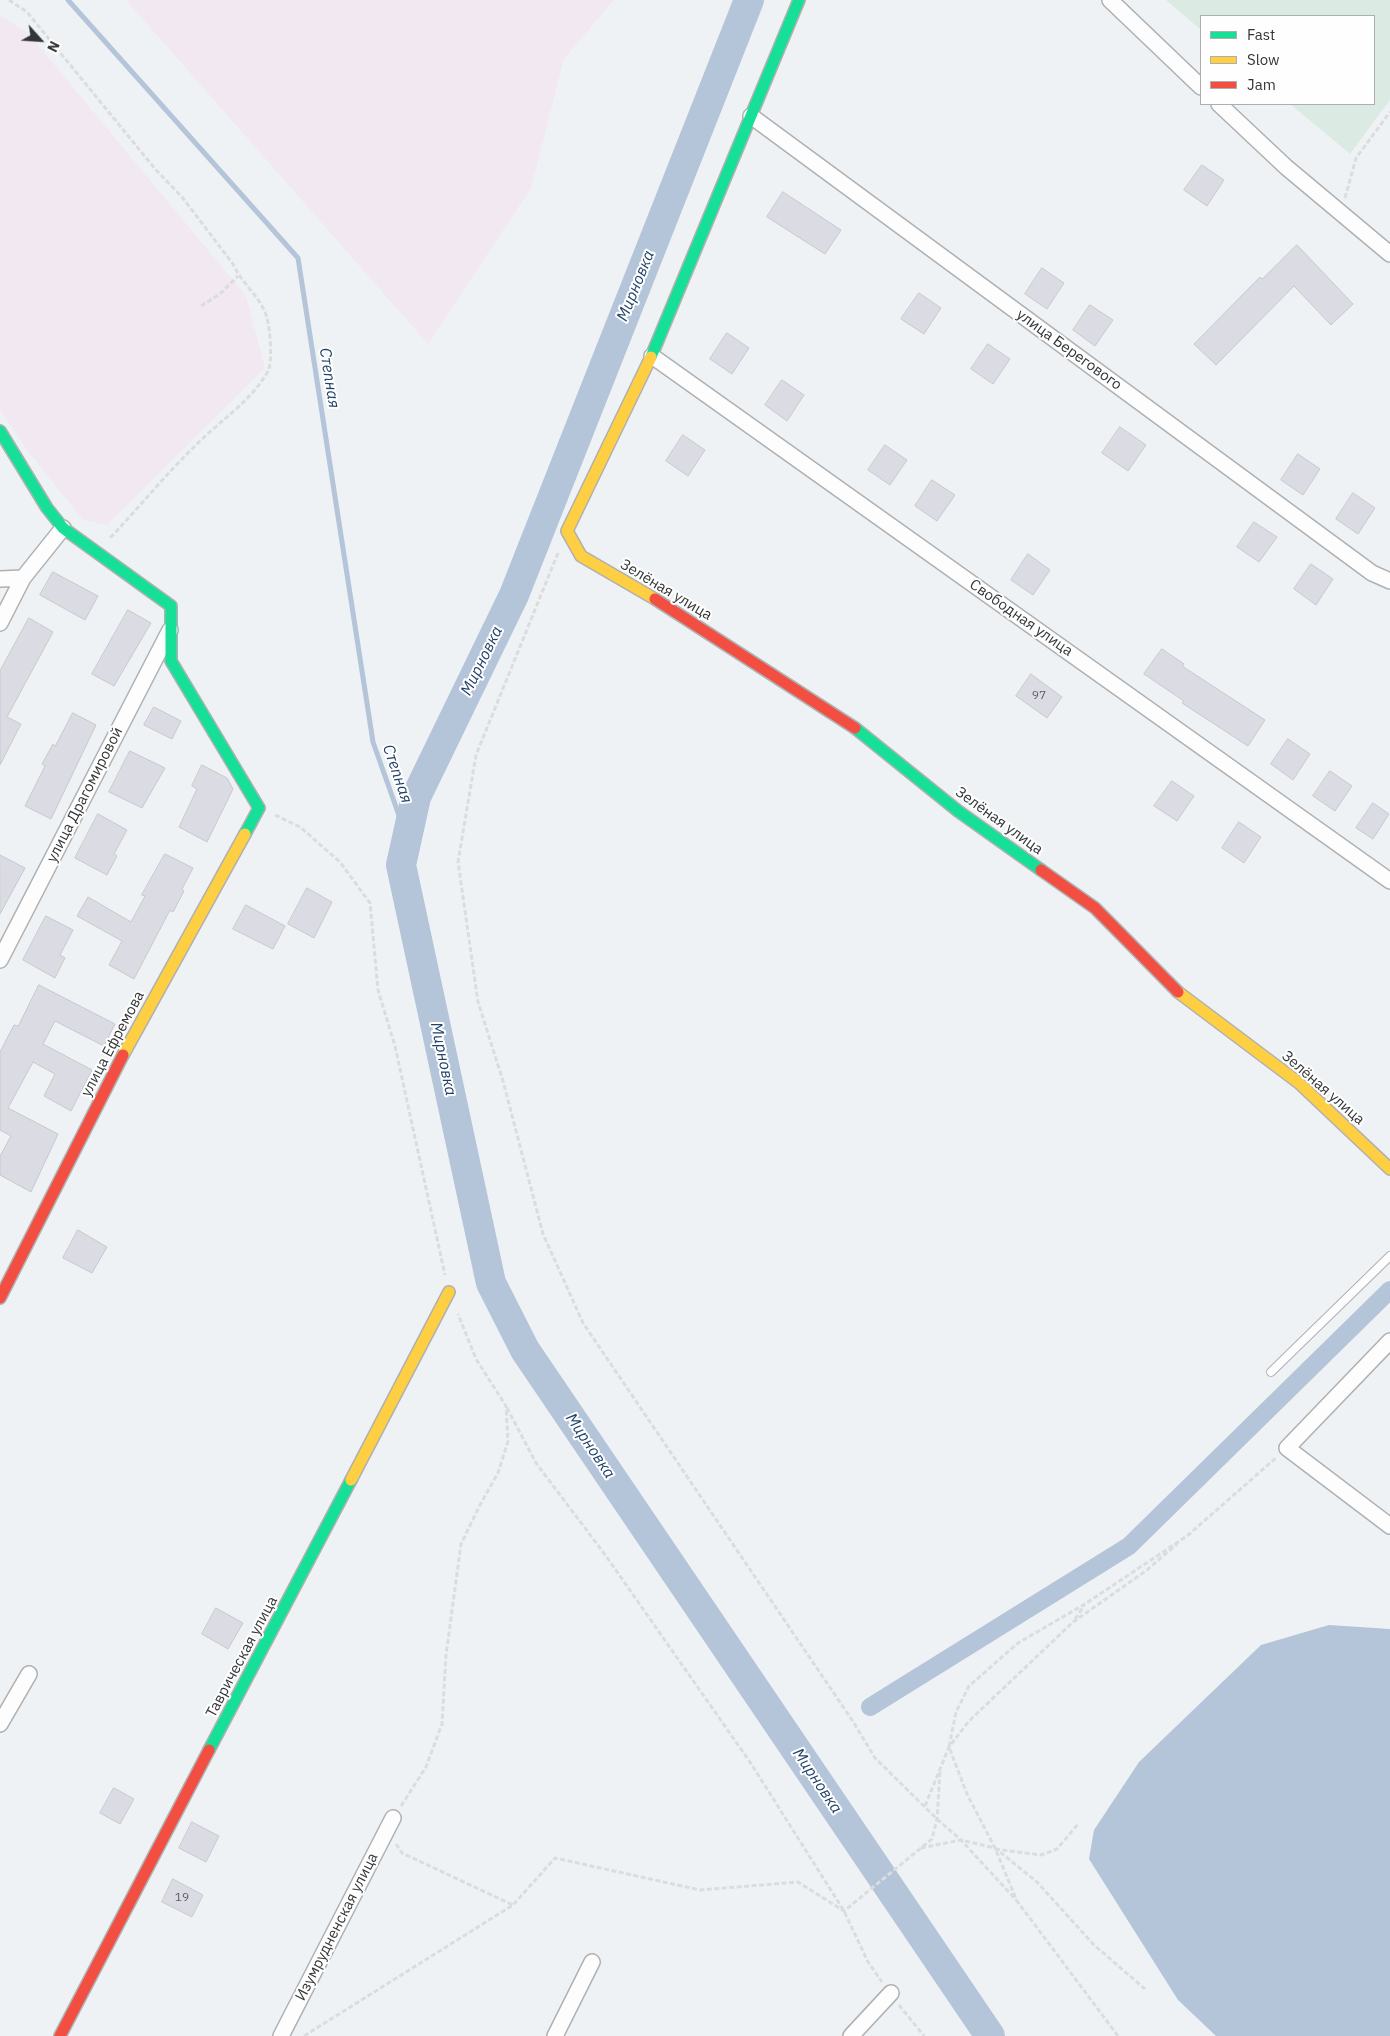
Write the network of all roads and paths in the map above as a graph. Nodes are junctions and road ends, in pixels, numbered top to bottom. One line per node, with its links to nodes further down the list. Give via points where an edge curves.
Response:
1 (9, 0): 10 (path, via 27,12 156,170 182,197 233,264)
2 (799, 0): 7 (street)
3 (1110, 0): 4 (street)
4 (1200, 86)
5 (1220, 105): 8 (street)
6 (1390, 112): 8 (path, via 1356,158)
7 (751, 116): 12 (street); 19 (street, улица Берегового, via 1372,573)
8 (1341, 213): 9 (street)
9 (1390, 254)
10 (238, 276): 11 (path, via 220,294); 16 (path, via 253,292 267,318 269,369 235,411 195,446)
11 (201, 306)
12 (652, 356): 15 (street); 22 (street, Свободная улица)
13 (0, 431): 14 (street, via 47,508)
14 (63, 528): 16 (street); 17 (street)
15 (567, 531): 24 (street, Зелёная улица, via 581,556 664,604 859,731 958,811 1095,908 1180,994 1299,1083); 40 (path, via 476,755 458,862 478,1002 543,1234 583,1323 875,1758)
16 (96, 552): 21 (street, via 170,606)
17 (23, 578): 18 (street); 20 (street)
18 (0, 579)
19 (1390, 581)
20 (0, 622)
21 (171, 629): 23 (street, улица Драгомировой); 27 (street, улица Ефремова, via 171,661 259,808 129,1044)
22 (1390, 880)
23 (0, 960)
24 (1390, 1169)
25 (1390, 1256): 29 (lane)
26 (449, 1292): 52 (street, Таврическая улица)
27 (0, 1298)
28 (1390, 1341): 31 (street)
29 (1271, 1372)
30 (506, 1406): 48 (path, via 536,1463 682,1662)
31 (1288, 1448): 32 (street); 33 (path)
32 (1390, 1526)
33 (1187, 1536): 34 (path); 35 (path, via 1147,1570)
34 (1085, 1604): 35 (path); 38 (path, via 1018,1643 969,1686 956,1712)
35 (1073, 1622): 38 (path, via 970,1721)
36 (30, 1674): 37 (street)
37 (0, 1724)
38 (949, 1747): 39 (path); 45 (path, via 967,1794)
39 (940, 1772): 40 (path); 42 (path)
40 (924, 1806): 42 (path)
41 (393, 1818): 53 (street, Изумрудненская улица)
42 (936, 1819): 44 (path); 46 (path, via 932,1839)
43 (1078, 1824): 45 (path, via 1057,1849 1041,1855)
44 (962, 1840): 45 (path); 46 (path); 47 (path)
45 (995, 1848): 47 (path); 50 (path, via 1037,1882 1094,1945)
46 (918, 1849): 48 (path)
47 (1017, 1901): 58 (path)
48 (844, 1911): 51 (path, via 868,1962); 54 (path, via 798,1882 700,1890 555,1858 513,1904)
49 (592, 1962): 55 (street)
50 (1145, 1990)
51 (890, 1993): 56 (street); 57 (path)
52 (60, 2036)
53 (281, 2036)
54 (304, 2036)
55 (554, 2036)
56 (851, 2036)
57 (924, 2036)
58 (1118, 2036)

